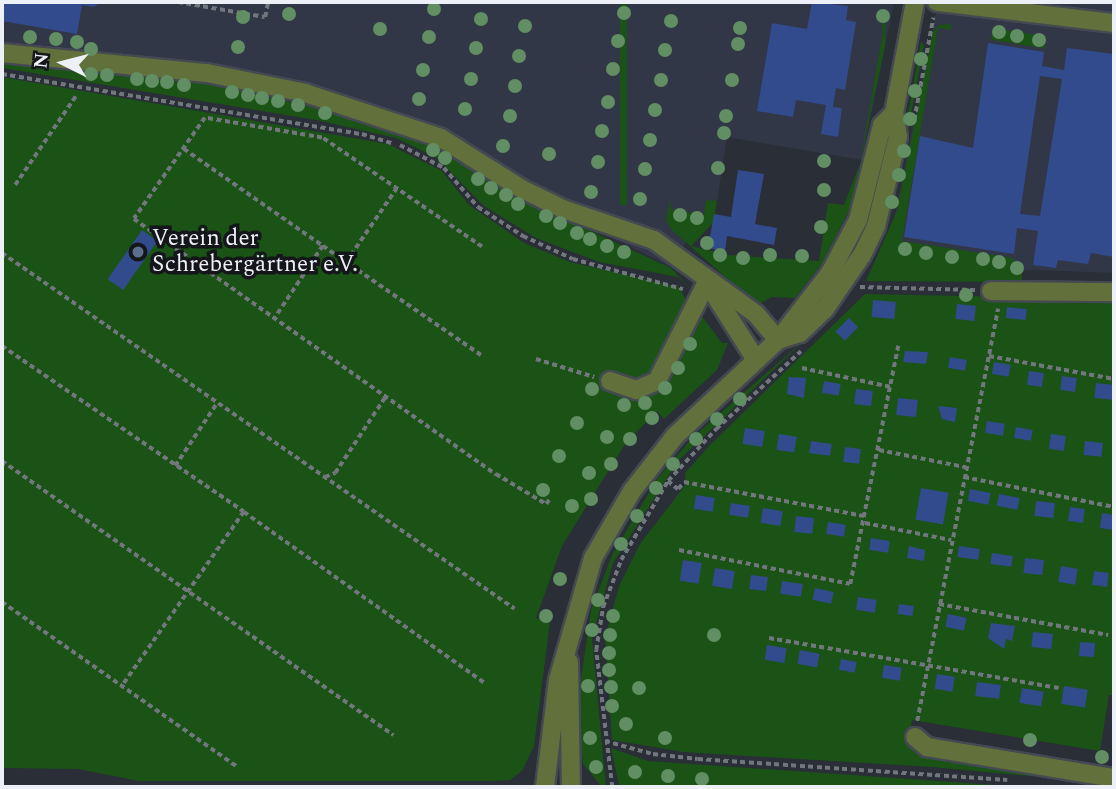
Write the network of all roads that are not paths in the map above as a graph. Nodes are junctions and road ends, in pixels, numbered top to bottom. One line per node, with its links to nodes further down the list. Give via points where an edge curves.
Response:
1 (915, 2): 8 (street, via 894,113 898,137 885,195 862,255 825,309 800,332)
2 (937, 2): 3 (street)
3 (1114, 23)
4 (2, 54): 5 (street, via 163,66 344,105 441,138 563,209 654,240)
5 (707, 282): 8 (street, via 756,314); 9 (street); 10 (street, via 657,381 636,390)
6 (996, 291): 7 (street)
7 (1114, 292)
8 (778, 340): 9 (street)
9 (756, 360): 11 (street, via 675,436 632,491 593,558)
10 (610, 381)
11 (568, 637): 14 (street); 15 (street)
12 (915, 737): 13 (street, via 927,747)
13 (1114, 778)
14 (545, 787)
15 (571, 787)

